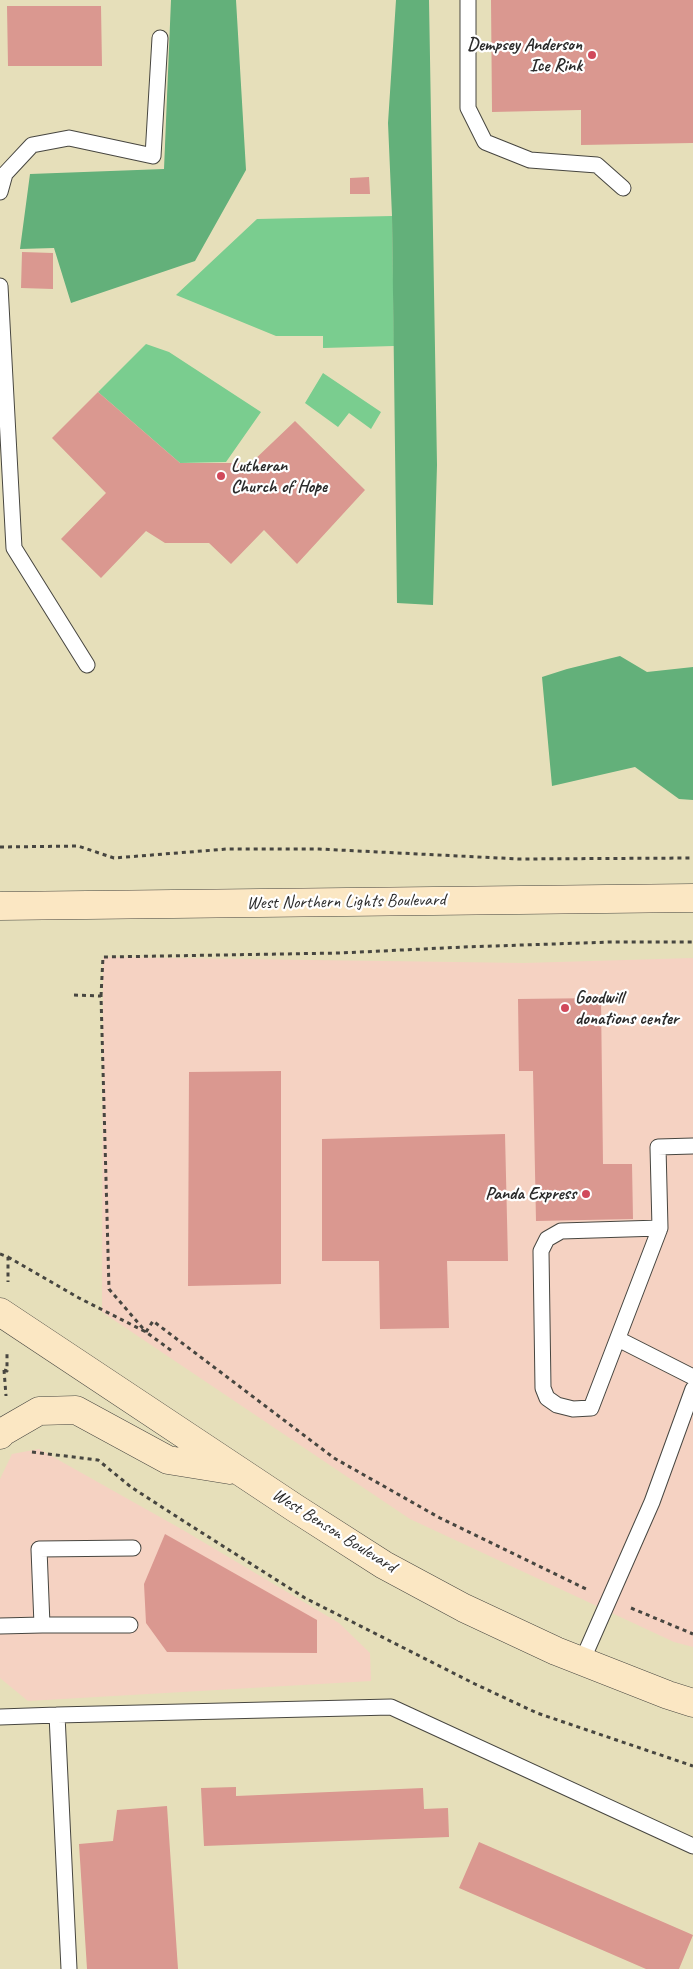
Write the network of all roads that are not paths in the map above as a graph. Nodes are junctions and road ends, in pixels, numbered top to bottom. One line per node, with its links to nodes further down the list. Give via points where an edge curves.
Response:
1 (468, 0): 3 (lane, via 468,108 485,142 530,160 597,164)
2 (160, 38): 4 (lane, via 153,156 69,138 32,145 5,174)
3 (623, 188)
4 (0, 192)
5 (0, 286): 6 (lane, via 14,548)
6 (87, 666)
7 (693, 898): 8 (main road, West Northern Lights Boulevard)
8 (0, 906)
9 (693, 1146): 10 (lane, via 658,1147)
10 (660, 1228): 12 (lane); 12 (lane, via 560,1231 547,1239 541,1252 543,1388 547,1398 557,1405 573,1409 591,1408)
11 (0, 1312): 16 (main road, West Benson Boulevard)
12 (618, 1339): 13 (lane)
13 (693, 1377)
14 (693, 1389): 21 (lane, via 652,1502)
15 (0, 1435): 16 (main road, via 39,1411 76,1410 168,1460)
16 (239, 1471): 21 (main road, West Benson Boulevard, via 384,1565 464,1608)
17 (133, 1548): 18 (lane, via 39,1549)
18 (42, 1625): 19 (lane); 20 (lane)
19 (130, 1625)
20 (0, 1626)
21 (582, 1661): 22 (main road, West Benson Boulevard)
22 (693, 1703)
23 (57, 1715): 24 (lane); 25 (lane, via 391,1707); 26 (lane)
24 (0, 1717)
25 (693, 1846)
26 (69, 1969)

